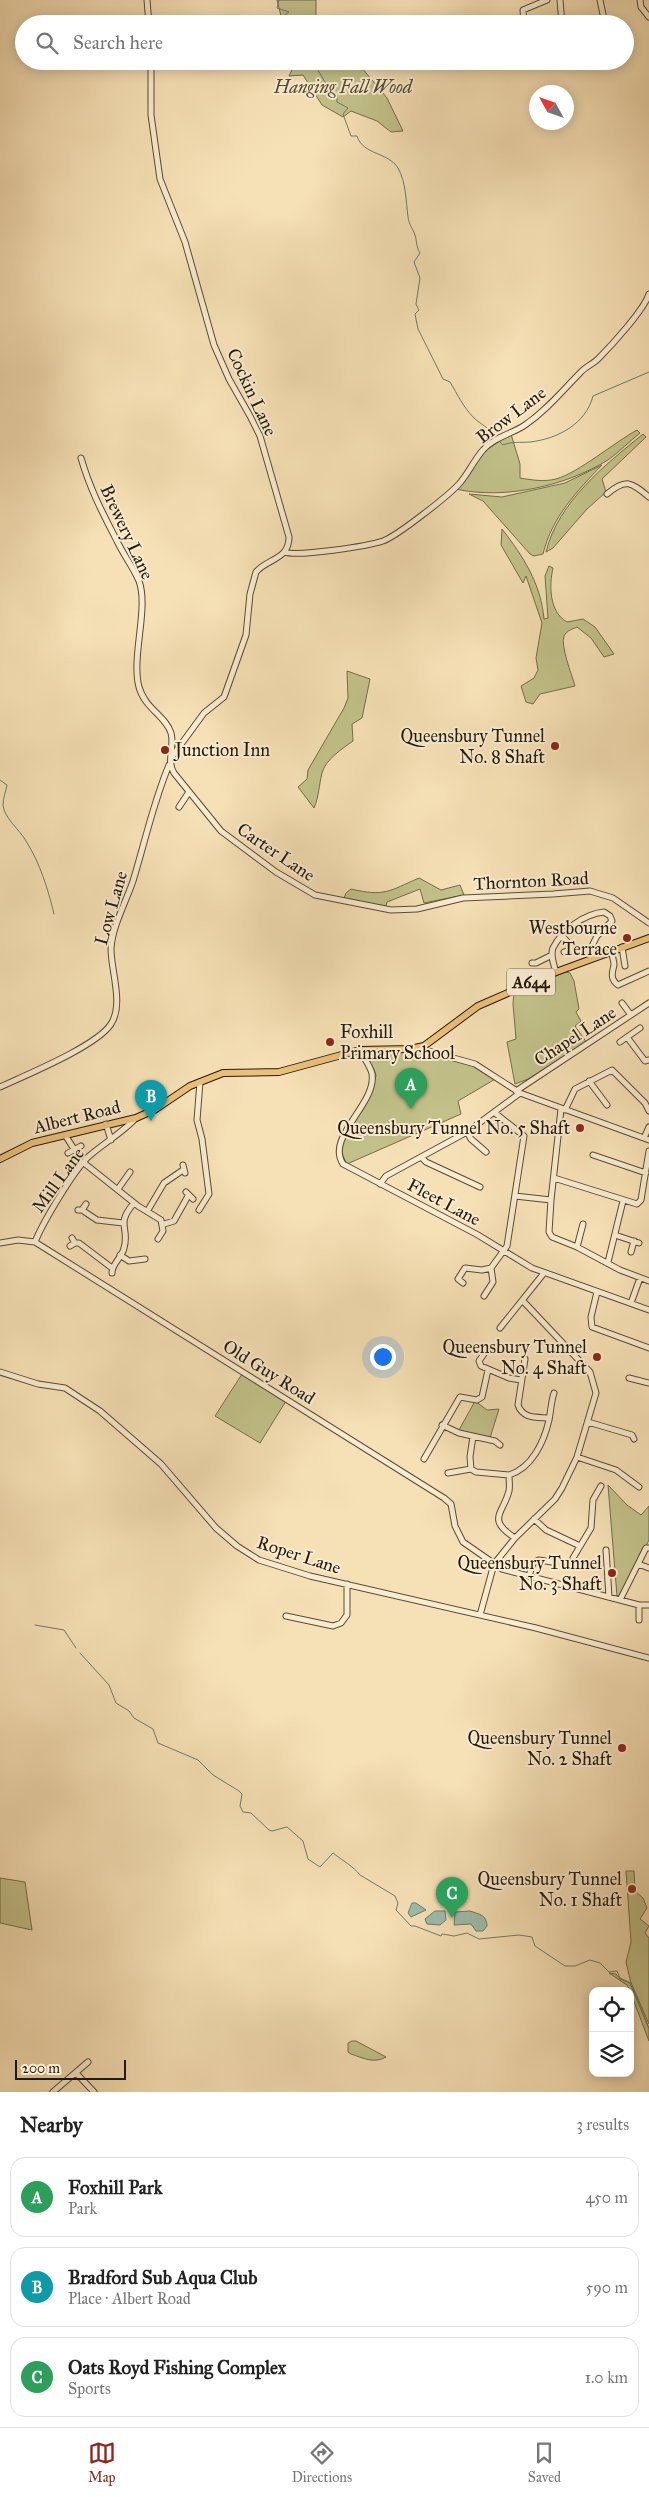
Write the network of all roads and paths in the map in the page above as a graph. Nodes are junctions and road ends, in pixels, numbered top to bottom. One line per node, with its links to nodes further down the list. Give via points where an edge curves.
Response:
1 (147, 0): 6 (street)
2 (547, 0): 7 (street, via 523,10)
3 (560, 0): 8 (street)
4 (600, 0): 9 (street)
5 (640, 0): 10 (street)
6 (148, 15)
7 (523, 15)
8 (561, 15)
9 (603, 15)
10 (649, 17)
11 (151, 70): 16 (street, Cockin Lane, via 151,114 160,179 185,242 214,345 260,436 289,536)
12 (649, 294): 16 (street, Brow Lane, via 643,308 611,345 548,408 483,450 452,492 384,541 357,547)
13 (81, 458): 17 (street, Brewery Lane, via 91,491 139,582 139,686 148,706 170,729)
14 (607, 494): 15 (street, via 618,485 627,483)
15 (649, 497)
16 (285, 552): 17 (street, via 256,572 246,635 224,698 204,713)
17 (170, 758): 18 (street)
18 (169, 765): 19 (street, Carter Lane); 45 (street, Low Lane, via 112,943 116,1009 111,1025 81,1046)
19 (189, 792): 20 (street); 21 (street, Carter Lane, via 221,831 301,888 353,904)
20 (178, 806)
21 (406, 910): 22 (street, Thornton Road, via 463,898 590,891 613,898)
22 (649, 923)
23 (563, 937): 25 (street, via 570,927 595,913 604,912 613,921 597,936); 28 (street, via 571,946); 29 (street, via 553,948)
24 (649, 938): 26 (main road, A644)
25 (592, 946)
26 (622, 948): 27 (main road, A644); 31 (street)
27 (611, 951): 32 (street, via 614,965 611,972 618,986); 33 (main road, A644)
28 (564, 952)
29 (552, 955): 30 (street); 33 (street)
30 (532, 963)
31 (625, 966)
32 (649, 971)
33 (556, 972): 40 (main road, A644, via 478,1006)
34 (622, 1003): 36 (street)
35 (649, 1003): 36 (street, Chapel Lane)
36 (631, 1016): 46 (street, Chapel Lane)
37 (640, 1028): 38 (street)
38 (627, 1037): 39 (street); 42 (street, via 645,1061)
39 (620, 1042)
40 (424, 1046): 41 (main road, A644); 46 (street, via 425,1050 482,1067)
41 (360, 1050): 44 (main road, Albert Road / A644, via 279,1072 223,1073); 73 (street, Fleet Lane, via 371,1071 372,1081 340,1142 338,1153 343,1164)
42 (649, 1060)
43 (589, 1081): 47 (street); 48 (street, via 573,1091); 49 (street, via 612,1070)
44 (200, 1082): 51 (main road, Albert Road / A644); 83 (street, via 197,1120 209,1194)
45 (0, 1087)
46 (518, 1092): 48 (street); 50 (street, Chapel Lane)
47 (604, 1104)
48 (563, 1109): 55 (street); 72 (street)
49 (649, 1111)
50 (495, 1113): 56 (street, Chapel Lane); 76 (street, via 524,1136)
51 (136, 1118): 53 (main road, Albert Road / A644); 59 (street, Mill Lane)
52 (625, 1123): 55 (street)
53 (106, 1124): 57 (main road, Albert Road / A644); 59 (street)
54 (649, 1127): 58 (street)
55 (623, 1130): 58 (street)
56 (467, 1132): 63 (street); 66 (street, Chapel Lane)
57 (65, 1135): 61 (street); 67 (main road, Albert Road / A644, via 32,1143)
58 (647, 1139)
59 (111, 1140): 68 (street, Mill Lane)
60 (81, 1146): 61 (street)
61 (74, 1149): 64 (street)
62 (649, 1151): 71 (street)
63 (486, 1152)
64 (68, 1153)
65 (594, 1155): 71 (street)
66 (421, 1157): 73 (street, Chapel Lane, via 386,1176); 74 (street)
67 (0, 1160)
68 (84, 1163): 75 (street); 89 (street, Mill Lane, via 40,1229)
69 (183, 1169): 82 (street, via 164,1183)
70 (130, 1172): 75 (street)
71 (646, 1173): 79 (street, via 640,1202)
72 (554, 1178): 78 (street); 79 (street)
73 (380, 1184): 93 (street, Fleet Lane)
74 (480, 1187)
75 (118, 1189): 80 (street)
76 (516, 1196): 78 (street); 93 (street)
77 (193, 1199): 85 (street, via 187,1194 174,1221)
78 (552, 1200): 92 (street, via 550,1235)
79 (623, 1201): 88 (street)
80 (134, 1203): 82 (street); 84 (street)
81 (82, 1208): 84 (street, via 97,1220)
82 (148, 1210): 85 (street)
83 (199, 1210)
84 (123, 1223): 95 (street, via 125,1245)
85 (164, 1224): 87 (street)
86 (583, 1224): 92 (street)
87 (158, 1235)
88 (615, 1235): 94 (street, via 637,1242); 96 (street)
89 (35, 1242): 91 (street); 138 (street, Old Guy Road, via 444,1498 451,1504 455,1526 463,1542)
90 (72, 1242): 95 (street, via 80,1243 112,1271)
91 (0, 1243)
92 (577, 1247): 96 (street)
93 (505, 1252): 98 (street); 99 (street, Fleet Lane)
94 (631, 1252)
95 (120, 1255): 97 (street, via 129,1260 142,1260)
96 (608, 1262): 100 (street)
97 (142, 1268)
98 (491, 1268): 102 (street, via 464,1268 456,1278); 104 (street, via 493,1282)
99 (544, 1273): 103 (street, Fleet Lane); 105 (street)
100 (640, 1278): 101 (street); 106 (street)
101 (649, 1281)
102 (463, 1283)
103 (597, 1292): 106 (street, Fleet Lane); 109 (street, via 592,1327)
104 (484, 1296)
105 (523, 1301): 108 (street); 119 (street, via 590,1372 596,1393)
106 (630, 1303): 107 (street, Fleet Lane)
107 (649, 1310)
108 (500, 1328)
109 (649, 1348)
110 (486, 1351): 112 (street, via 479,1361)
111 (525, 1359): 115 (street)
112 (488, 1370): 115 (street); 120 (street, via 482,1397 476,1400 460,1397)
113 (0, 1372): 142 (street, Roper Lane, via 38,1384 65,1388 100,1411 161,1464 216,1528 248,1554 310,1576)
114 (629, 1378): 116 (street)
115 (521, 1380): 118 (street, via 520,1410 527,1416)
116 (649, 1383)
117 (554, 1393): 118 (street)
118 (549, 1418): 128 (street, via 530,1462 523,1470)
119 (588, 1422): 122 (street, via 632,1435); 124 (street)
120 (442, 1425): 121 (street); 125 (street)
121 (473, 1436): 123 (street); 126 (street)
122 (634, 1439)
123 (500, 1445)
124 (577, 1458): 130 (street, via 616,1470); 131 (street, via 555,1499)
125 (424, 1459)
126 (472, 1469): 127 (street); 128 (street)
127 (448, 1473)
128 (509, 1475): 132 (street, via 509,1491 498,1512 504,1529)
129 (601, 1486): 133 (street, via 593,1500 591,1528)
130 (639, 1488)
131 (534, 1519): 132 (street); 133 (street, via 546,1530)
132 (515, 1538): 138 (street)
133 (580, 1546): 136 (street)
134 (649, 1548): 139 (street)
135 (606, 1550): 143 (street)
136 (573, 1558)
137 (552, 1562): 141 (street, via 538,1560 533,1563)
138 (494, 1564): 141 (street, Old Guy Road); 147 (street)
139 (638, 1564): 140 (street); 144 (street)
140 (649, 1568)
141 (529, 1576): 143 (street, Old Guy Road)
142 (347, 1584): 147 (street, Roper Lane); 148 (street, via 347,1614 341,1624 333,1626 296,1621)
143 (608, 1597): 144 (street, Old Guy Road)
144 (620, 1600): 145 (street, Old Guy Road)
145 (639, 1605): 146 (street, Old Guy Road); 149 (street)
146 (649, 1605)
147 (480, 1615): 150 (street, Roper Lane)
148 (286, 1616)
149 (639, 1620)
150 (649, 1658)
151 (88, 2062): 152 (street)
152 (76, 2073): 153 (street); 154 (street)
153 (53, 2092)
154 (94, 2092)

